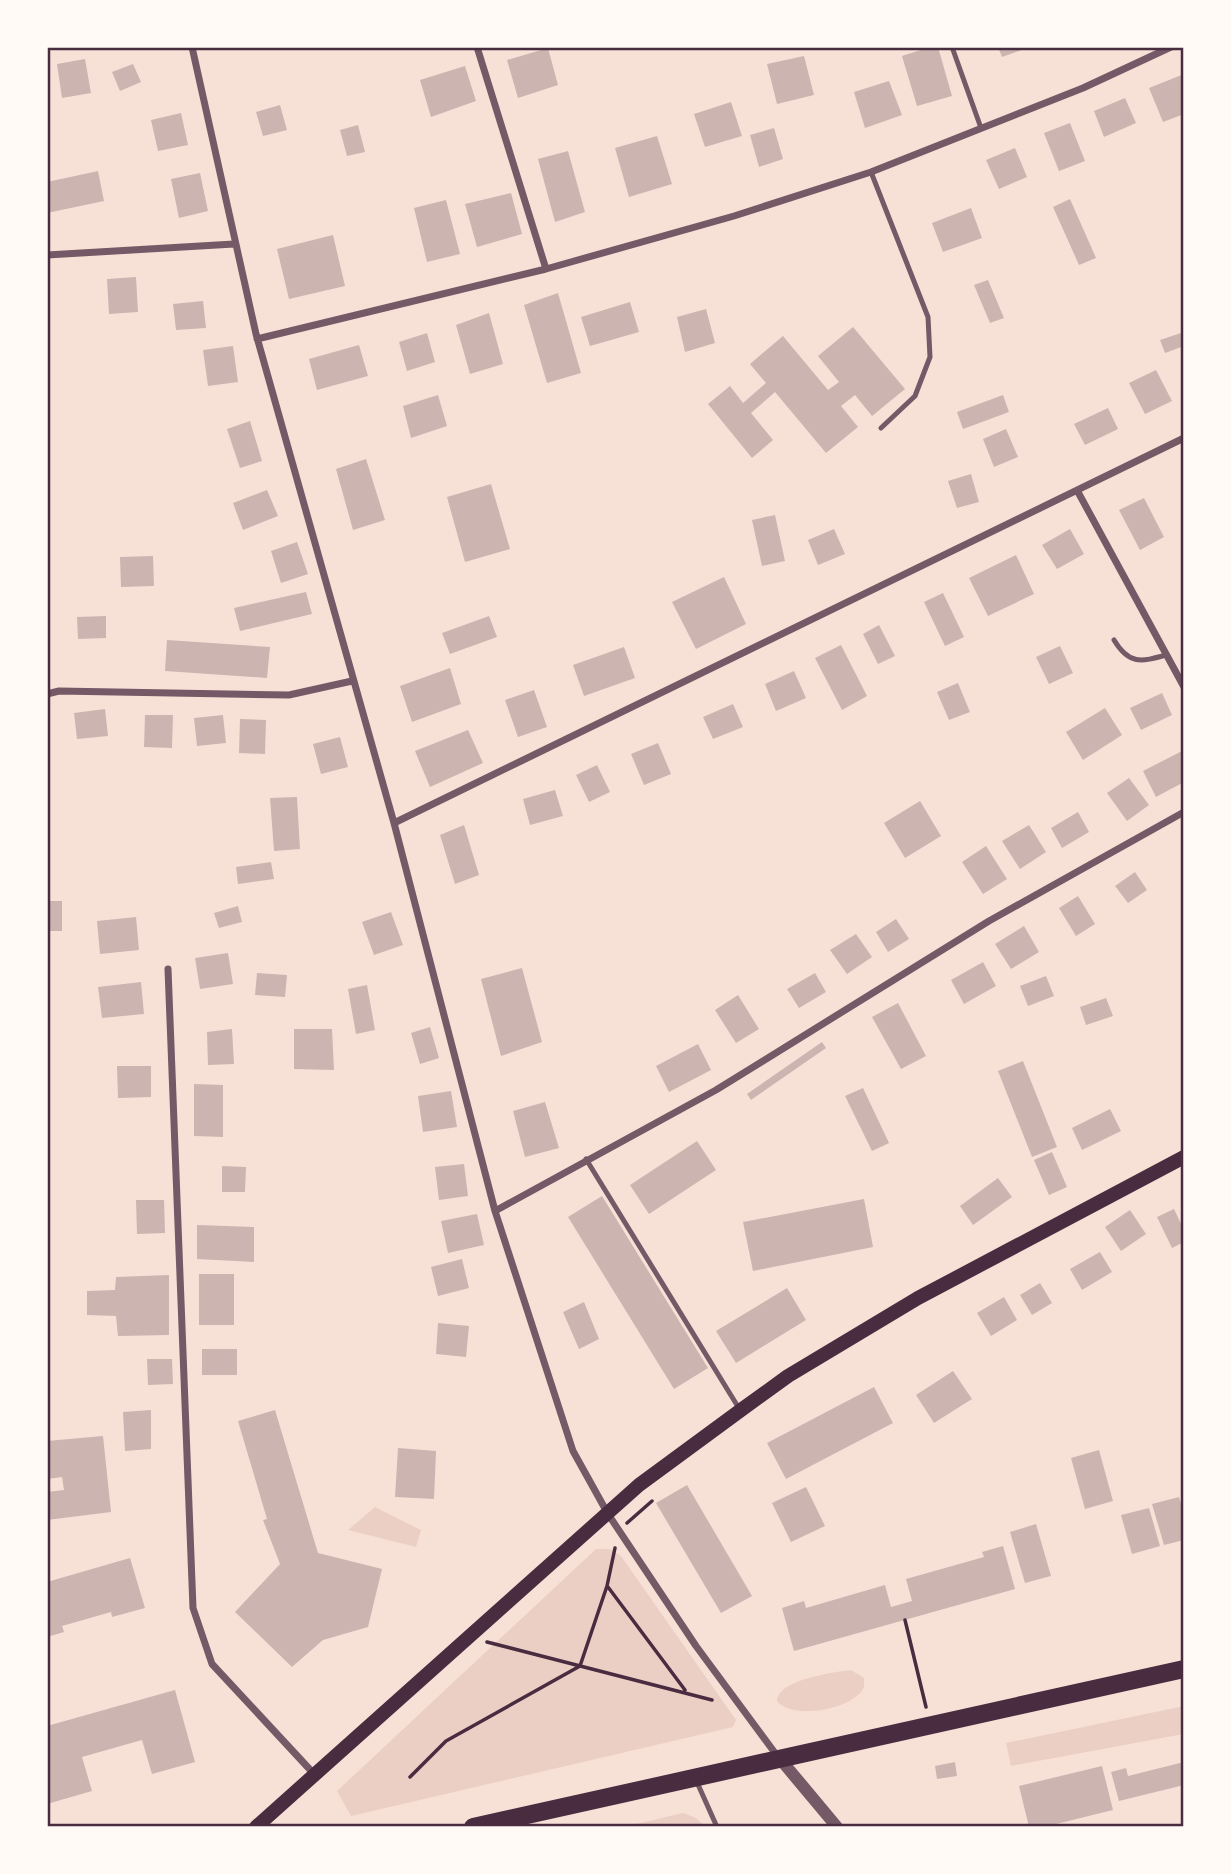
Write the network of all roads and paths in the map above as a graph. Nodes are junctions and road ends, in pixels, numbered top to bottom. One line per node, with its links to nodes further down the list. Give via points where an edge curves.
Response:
1 (192, 47): 7 (street)
2 (477, 47): 9 (street)
3 (952, 47): 5 (lane)
4 (1171, 47): 5 (street)
5 (981, 128): 6 (street)
6 (871, 172): 9 (street); 11 (lane, via 929,317 930,357 915,396)
7 (234, 244): 8 (street); 10 (street)
8 (47, 255)
9 (546, 269): 10 (street)
10 (257, 339): 16 (street)
11 (881, 428)
12 (1184, 438): 13 (street)
13 (1078, 492): 15 (street); 20 (street)
14 (1114, 640): 15 (lane, via 1122,654 1142,662)
15 (1166, 655): 17 (street)
16 (352, 681): 18 (street, via 289,695); 20 (street)
17 (1184, 687)
18 (47, 694)
19 (1184, 812): 23 (street, via 989,921 716,1090)
20 (394, 823): 24 (street)
21 (169, 969): 38 (street, via 193,1608 212,1664)
22 (1184, 1157): 25 (main road, via 918,1298 788,1376)
23 (586, 1159): 24 (street); 25 (lane)
24 (495, 1211): 27 (street, via 573,1451)
25 (741, 1410): 27 (main road, via 639,1485)
26 (652, 1501): 28 (path)
27 (608, 1514): 28 (street); 31 (main road)
28 (619, 1530): 29 (path); 37 (street)
29 (607, 1586): 32 (path); 34 (path)
30 (905, 1620): 36 (path)
31 (470, 1638): 32 (path); 38 (main road)
32 (580, 1666): 34 (path); 39 (path, via 446,1741)
33 (1184, 1669): 36 (main road)
34 (686, 1692): 35 (path)
35 (712, 1700)
36 (930, 1726): 37 (main road)
37 (780, 1760): 40 (main road); 44 (street)
38 (316, 1775): 41 (main road)
39 (410, 1777)
40 (696, 1780): 42 (main road); 43 (lane)
41 (256, 1827)
42 (473, 1827)
43 (717, 1827)
44 (837, 1827)

